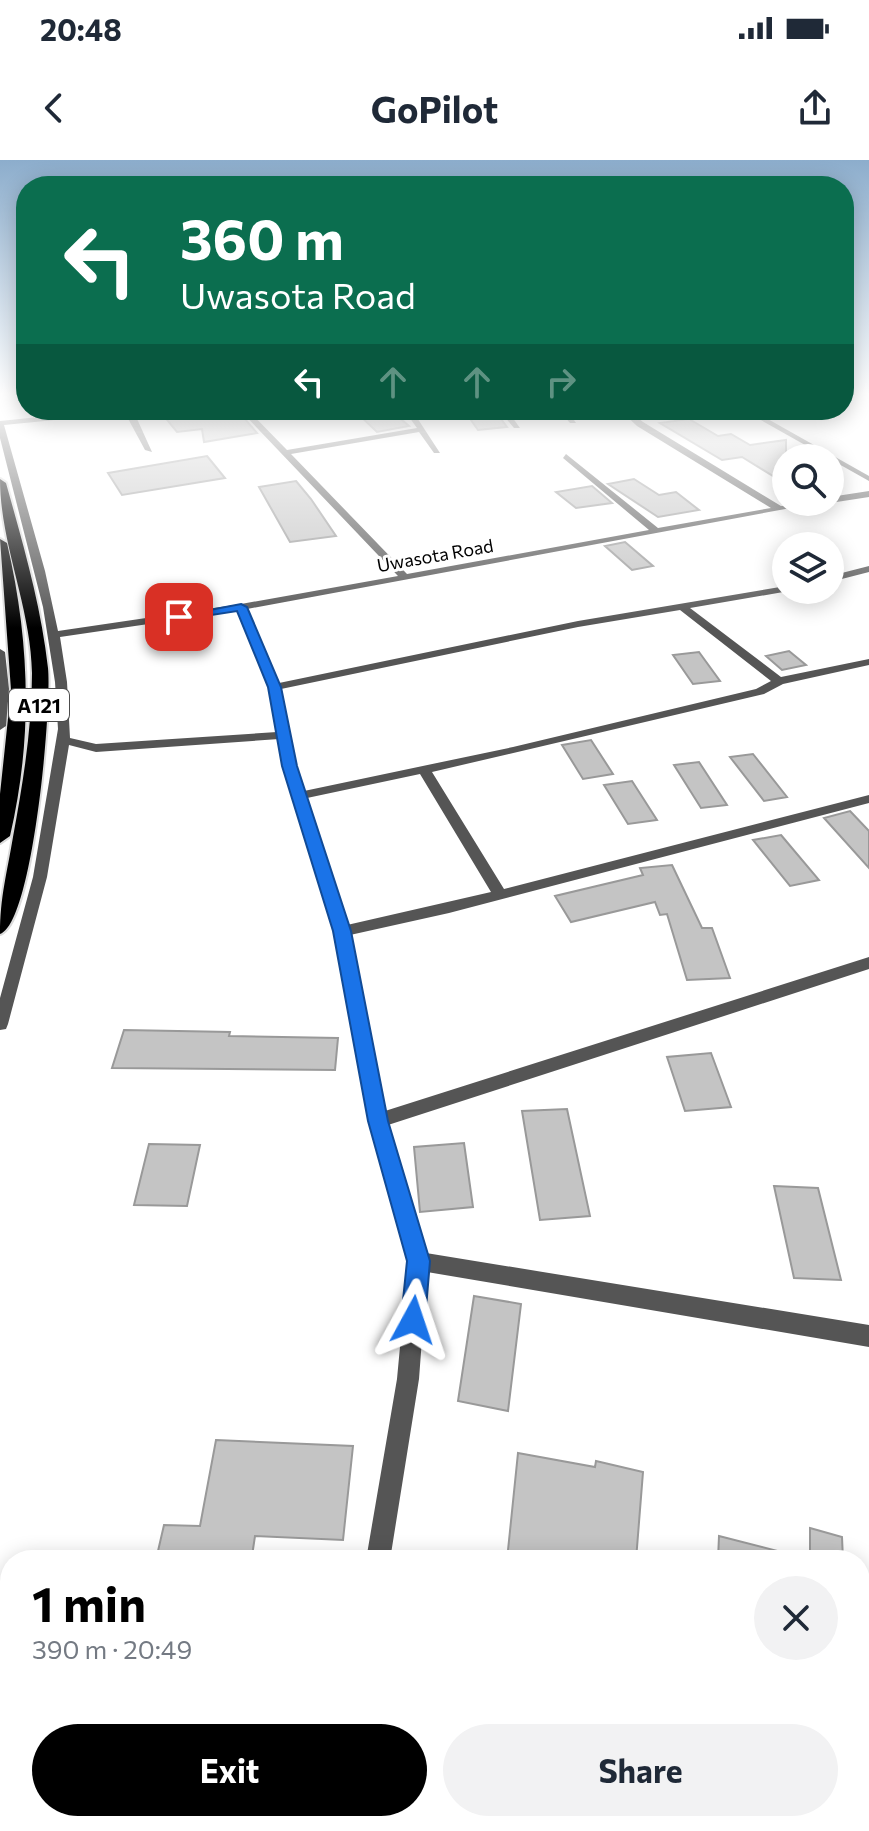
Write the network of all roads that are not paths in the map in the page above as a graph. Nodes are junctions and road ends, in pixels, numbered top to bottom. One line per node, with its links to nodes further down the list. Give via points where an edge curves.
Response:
1 (14, 472): 18 (street)
2 (304, 472): 14 (street)
3 (585, 472): 10 (street)
4 (718, 472): 8 (street)
5 (0, 483): 32 (highway, A121, via 26,583 40,671 34,773 18,871)
6 (869, 494): 7 (street)
7 (844, 498)
8 (772, 505)
9 (772, 510): 10 (street, Uwasota Road)
10 (657, 532): 14 (street, Uwasota Road)
11 (0, 543): 30 (highway, A121, via 15,622 19,712 16,762)
12 (869, 569): 13 (street)
13 (844, 575)
14 (404, 576): 16 (street, Uwasota Road)
15 (772, 592): 17 (street)
16 (241, 607): 18 (street, Uwasota Road); 23 (street)
17 (685, 609): 21 (street); 23 (street, via 578,624)
18 (55, 635): 26 (street)
19 (0, 652): 22 (street)
20 (869, 662): 21 (street)
21 (779, 681): 27 (street, via 760,692)
22 (2, 684): 24 (street)
23 (275, 687): 25 (street)
24 (0, 726)
25 (284, 735): 26 (street, via 96,748); 28 (street)
26 (63, 740): 35 (street, via 48,849)
27 (424, 770): 28 (street); 31 (street)
28 (299, 796): 33 (street)
29 (869, 799): 31 (street)
30 (0, 836)
31 (500, 895): 33 (street)
32 (0, 926)
33 (342, 931): 36 (street)
34 (869, 963): 36 (street)
35 (0, 1024)
36 (378, 1121): 37 (street)
37 (418, 1261): 38 (street); 39 (street, via 408,1379)
38 (869, 1336)
39 (380, 1550)

